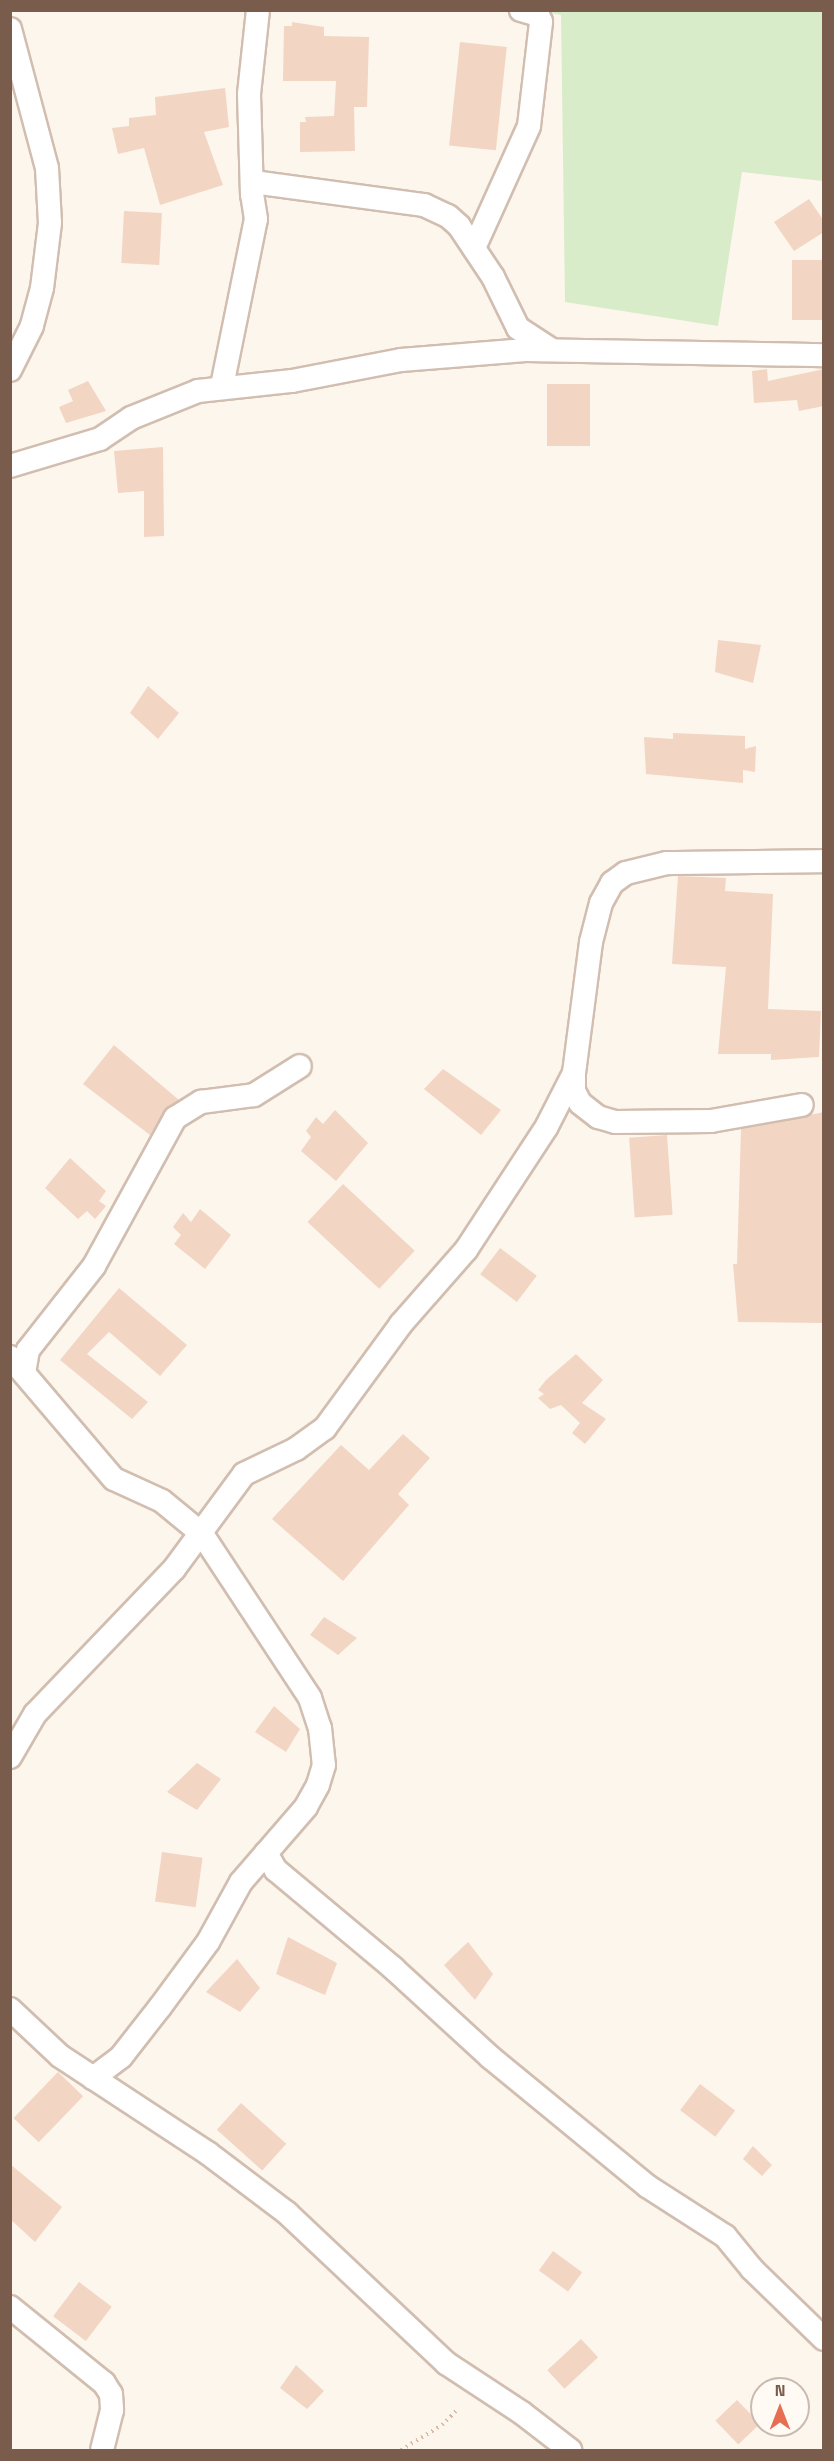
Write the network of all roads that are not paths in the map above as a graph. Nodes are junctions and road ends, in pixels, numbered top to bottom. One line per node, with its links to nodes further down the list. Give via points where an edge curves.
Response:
1 (258, 10): 4 (street, via 249,94)
2 (521, 10): 5 (street, via 538,15 541,22 529,126)
3 (10, 29): 8 (street, via 47,168 50,223 42,288 32,326)
4 (253, 182): 5 (street, via 424,205 459,225); 9 (street, via 256,219)
5 (474, 248): 6 (street, via 494,277 518,328 537,344)
6 (554, 351): 7 (street); 9 (street, via 401,360 292,381)
7 (824, 355)
8 (10, 370)
9 (222, 386): 10 (street, via 131,418 100,439)
10 (10, 466)
11 (824, 861): 13 (street, via 667,863 626,873 612,883 601,903 591,942)
12 (300, 1066): 15 (street, via 254,1095 201,1102 175,1118 94,1266)
13 (574, 1073): 14 (street, via 574,1091 580,1103 598,1118 615,1122 711,1121); 16 (street, via 547,1126 466,1250 400,1324 325,1428 296,1449 244,1474)
14 (802, 1105)
15 (17, 1365): 16 (street, via 114,1479 162,1501)
16 (202, 1534): 17 (street, via 174,1569 35,1714); 18 (street, via 309,1698 320,1728 324,1765 318,1785 306,1807)
17 (10, 1757)
18 (266, 1853): 20 (street, via 242,1882 208,1942 160,2007 121,2057); 22 (street, via 267,1862 283,1877 385,1960 490,2057 647,2186 725,2236 752,2269)
19 (10, 2009): 20 (street, via 60,2056)
20 (93, 2078): 24 (street, via 209,2154 287,2213 446,2363 522,2413)
21 (10, 2307): 23 (street, via 104,2383 111,2394 112,2410)
22 (824, 2339)
23 (107, 2449)
24 (570, 2451)

